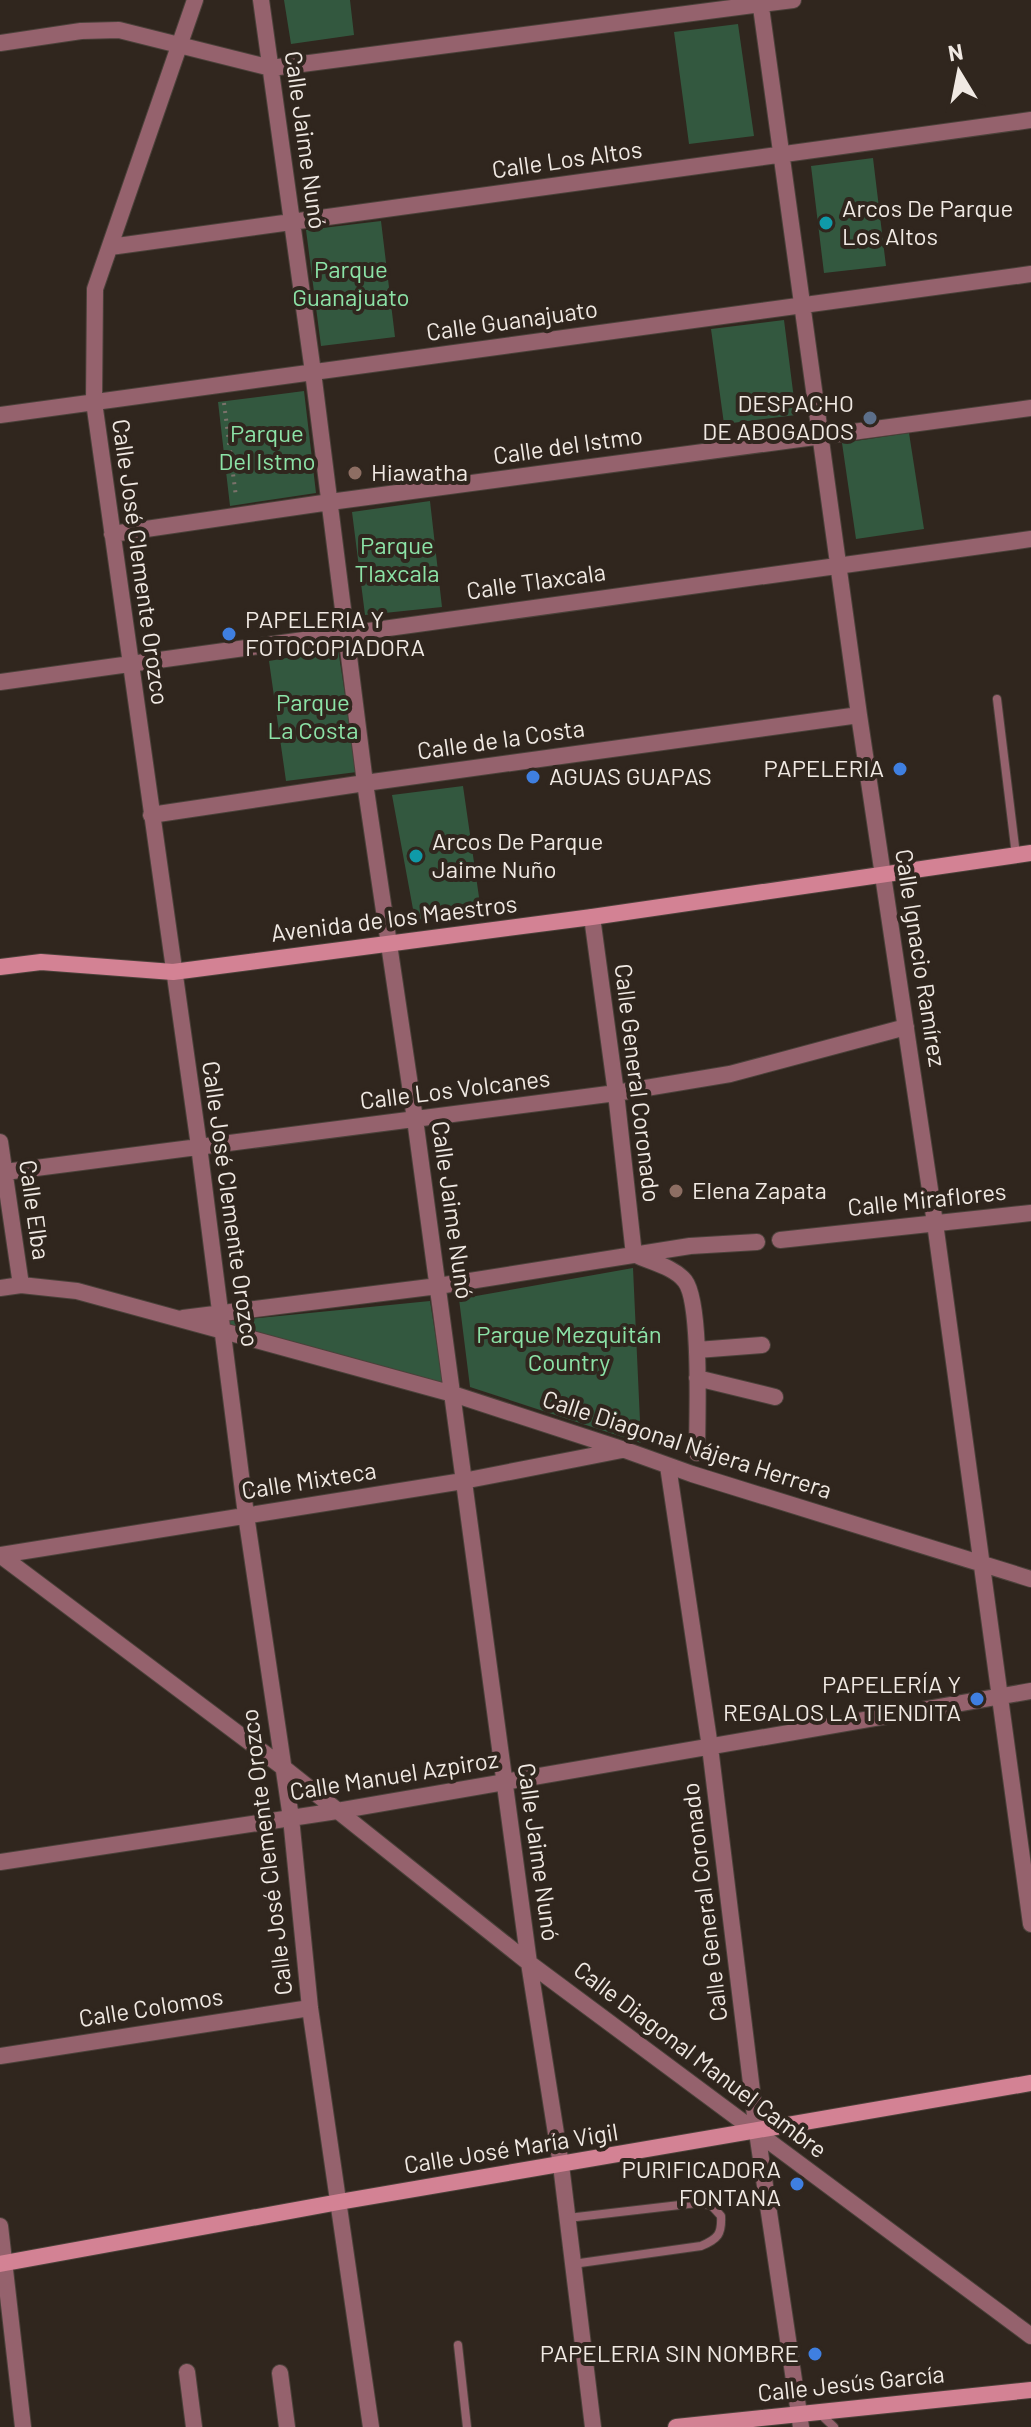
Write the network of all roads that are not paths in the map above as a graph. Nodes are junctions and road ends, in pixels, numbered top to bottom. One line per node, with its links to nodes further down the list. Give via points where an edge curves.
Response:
1 (195, 0): 6 (street, Calle José Clemente Orozco)
2 (261, 0): 7 (street, Calle Jaime Nunó)
3 (793, 0): 4 (street)
4 (760, 2): 7 (street); 9 (street, Calle Ignacio Ramírez)
5 (0, 43): 6 (street, via 119,30)
6 (177, 46): 7 (street); 11 (street, Calle José Clemente Orozco)
7 (271, 68): 10 (street, Calle Jaime Nunó)
8 (1031, 120): 9 (street, Calle Los Altos)
9 (781, 155): 10 (street, Calle Los Altos); 13 (street, Calle Ignacio Ramírez)
10 (292, 222): 11 (street, Calle Los Altos); 14 (street, Calle Jaime Nunó)
11 (110, 247): 15 (street, Calle José Clemente Orozco, via 95,289)
12 (1031, 274): 13 (street, Calle Guanajuato)
13 (802, 305): 14 (street, Calle Guanajuato); 18 (street, Calle Ignacio Ramírez)
14 (313, 372): 15 (street, Calle Guanajuato); 19 (street, Calle Jaime Nunó)
15 (94, 402): 17 (street, Calle Guanajuato); 20 (street, Calle José Clemente Orozco)
16 (1031, 408): 18 (street, Calle del Istmo)
17 (0, 415)
18 (820, 437): 19 (street, Calle del Istmo); 22 (street, Calle Ignacio Ramírez)
19 (330, 502): 20 (street, Calle del Istmo); 23 (street, Calle Jaime Nunó)
20 (112, 534): 24 (street, Calle José Clemente Orozco)
21 (1031, 539): 22 (street, Calle Tlaxcala)
22 (838, 565): 23 (street, Calle Tlaxcala); 27 (street, Calle Ignacio Ramírez)
23 (346, 632): 24 (street, Calle Tlaxcala); 28 (street, Calle Jaime Nunó)
24 (130, 664): 25 (street, Calle Tlaxcala); 29 (street, Calle José Clemente Orozco)
25 (0, 682)
26 (997, 699): 30 (lane)
27 (859, 715): 28 (street, Calle de la Costa); 31 (street, Calle Ignacio Ramírez)
28 (365, 783): 29 (street, Calle de la Costa); 33 (street, Calle Jaime Nunó)
29 (151, 815): 35 (street, Calle José Clemente Orozco)
30 (1023, 854): 31 (street, Avenida de los Maestros)
31 (882, 874): 32 (street, Avenida de los Maestros); 36 (street, Calle Ignacio Ramírez)
32 (592, 917): 33 (street, Avenida de los Maestros); 37 (street, Calle General Coronado)
33 (391, 945): 35 (street, Avenida de los Maestros); 38 (street, Calle Jaime Nunó)
34 (0, 967): 35 (street, Avenida de los Maestros, via 41,962)
35 (173, 972): 40 (street, Calle José Clemente Orozco)
36 (906, 1027): 37 (street, Calle Los Volcanes, via 730,1074); 43 (street, Calle Ignacio Ramírez)
37 (616, 1093): 38 (street, Calle Los Volcanes); 46 (street, Calle General Coronado)
38 (415, 1119): 40 (street, Calle Los Volcanes); 48 (street, Calle Jaime Nunó)
39 (0, 1142): 41 (street, Calle Elba)
40 (199, 1146): 41 (street, Calle Los Volcanes); 50 (street, Calle José Clemente Orozco)
41 (5, 1172): 47 (street, Calle Elba)
42 (1031, 1213): 43 (street, Calle Miraflores)
43 (935, 1223): 44 (street, Calle Miraflores); 64 (street, Calle Ignacio Ramírez)
44 (780, 1240)
45 (757, 1242): 46 (street)
46 (634, 1255): 48 (street); 54 (street, via 687,1283)
47 (21, 1285): 49 (street, Calle Diagonal Nájera Herrera); 51 (street, Calle Diagonal Nájera Herrera, via 77,1291)
48 (438, 1286): 50 (street); 56 (street, Calle Jaime Nunó)
49 (0, 1288)
50 (221, 1313): 51 (street); 52 (street, Calle José Clemente Orozco)
51 (177, 1318): 52 (street, Calle Diagonal Nájera Herrera)
52 (223, 1333): 56 (street, Calle Diagonal Nájera Herrera); 62 (street, Calle José Clemente Orozco)
53 (762, 1345): 54 (street)
54 (697, 1350): 55 (street)
55 (697, 1378): 57 (street); 59 (street)
56 (453, 1394): 58 (street, Calle Diagonal Nájera Herrera); 61 (street, Calle Jaime Nunó)
57 (775, 1397)
58 (625, 1450): 60 (street, Calle Diagonal Nájera Herrera); 61 (street, Calle Mixteca)
59 (697, 1453)
60 (668, 1466): 64 (street, Calle Diagonal Nájera Herrera); 68 (street, Calle General Coronado)
61 (463, 1481): 62 (street, Calle Mixteca); 70 (street, Calle Jaime Nunó)
62 (246, 1515): 63 (street, Calle Mixteca); 69 (street, Calle José Clemente Orozco)
63 (0, 1555): 69 (street, Calle Diagonal Manuel Cambre)
64 (982, 1563): 65 (street, Calle Diagonal Nájera Herrera); 67 (street, Calle Ignacio Ramírez)
65 (1031, 1579)
66 (1031, 1691): 67 (street, Calle Manuel Azpiroz)
67 (1002, 1696): 68 (street, Calle Manuel Azpiroz); 74 (street, Calle Ignacio Ramírez)
68 (710, 1747): 70 (street, Calle Manuel Azpiroz); 79 (street, Calle General Coronado)
69 (284, 1768): 71 (street, Calle Diagonal Manuel Cambre); 72 (street, Calle José Clemente Orozco)
70 (505, 1782): 71 (street, Calle Manuel Azpiroz); 75 (street, Calle Jaime Nunó)
71 (337, 1811): 72 (street, Calle Manuel Azpiroz); 75 (street, Calle Diagonal Manuel Cambre)
72 (291, 1818): 73 (street, Calle Manuel Azpiroz); 76 (street, Calle José Clemente Orozco)
73 (0, 1862)
74 (1031, 1924)
75 (529, 1963): 79 (street, Calle Diagonal Manuel Cambre); 80 (street, Calle Jaime Nunó)
76 (310, 2008): 77 (street, Calle Colomos); 81 (street, Calle José Clemente Orozco)
77 (0, 2056)
78 (1031, 2083): 79 (street, Calle José María Vigil)
79 (757, 2132): 80 (street, Calle José María Vigil); 86 (street, Calle Diagonal Manuel Cambre); 92 (street, Calle General Coronado)
80 (561, 2165): 81 (street, Calle José María Vigil); 82 (street, Calle Jaime Nunó)
81 (339, 2202): 84 (street, Calle José María Vigil); 96 (street, Calle José Clemente Orozco)
82 (568, 2218): 85 (street, Calle Jaime Nunó); 85 (lane, via 697,2203 711,2205 721,2216 716,2240 701,2246)
83 (0, 2226): 84 (street)
84 (2, 2264): 93 (street)
85 (573, 2264): 98 (street, Calle Jaime Nunó)
86 (1031, 2336)
87 (458, 2345): 97 (lane)
88 (187, 2372): 94 (street)
89 (280, 2373): 95 (street)
90 (1031, 2390): 91 (street, Calle Jesús García)
91 (817, 2411): 92 (street, Calle Jesús García); 100 (lane)
92 (800, 2420): 99 (street, Calle Jesús García)
93 (23, 2427)
94 (194, 2427)
95 (287, 2427)
96 (371, 2427)
97 (467, 2427)
98 (593, 2427)
99 (676, 2427)
100 (834, 2427)

